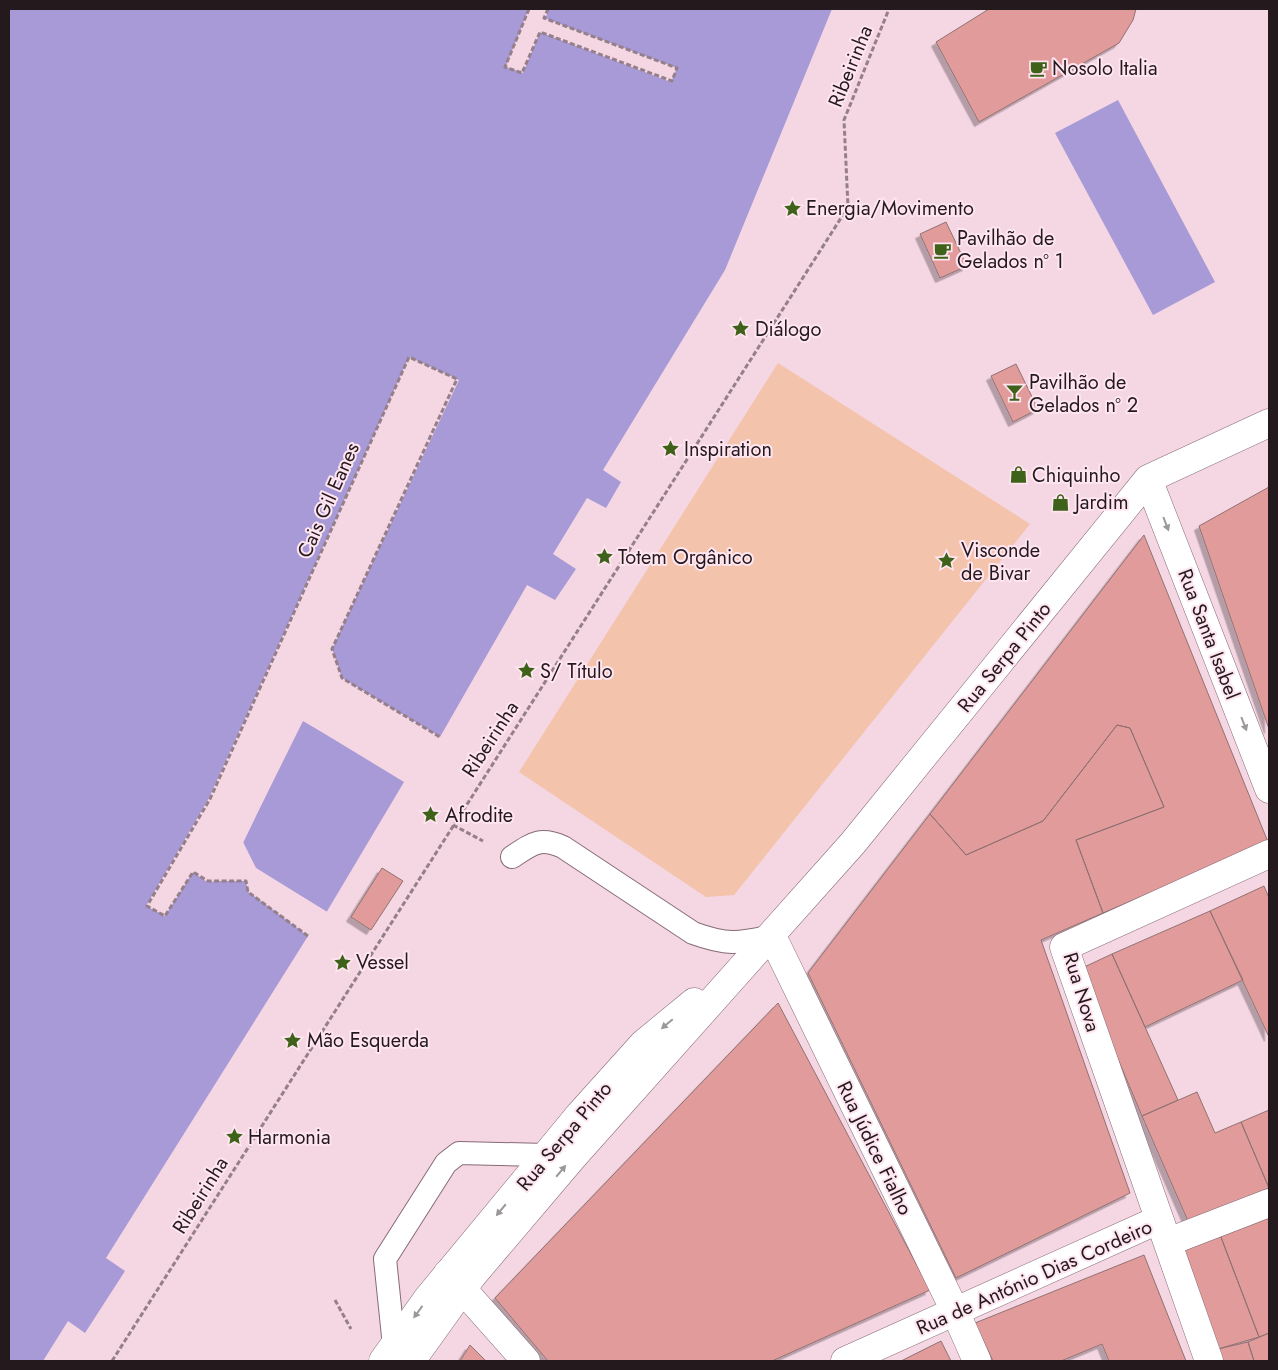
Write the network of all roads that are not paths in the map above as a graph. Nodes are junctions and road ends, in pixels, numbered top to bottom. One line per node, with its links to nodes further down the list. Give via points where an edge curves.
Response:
1 (1269, 423): 2 (street, Rua Serpa Pinto)
2 (1148, 479): 3 (street, Rua Santa Isabel, one-way to 3); 6 (street, Rua Serpa Pinto, via 854,843)
3 (1269, 789)
4 (1269, 854): 9 (street, Rua Nova, via 1064,947)
5 (512, 857): 6 (lane, via 530,845 548,841 564,847 693,934 740,944)
6 (772, 936): 7 (street, Rua Serpa Pinto, one-way to 7, via 643,1044); 10 (street, Rua Serpa Pinto, one-way to 6, via 573,1157); 11 (street, Rua Júdice Fialho)
7 (546, 1155): 10 (street, Rua Serpa Pinto, one-way to 10); 12 (lane, via 459,1153 446,1163 385,1259)
8 (1269, 1203): 9 (street, Rua de António Dias Cordeiro)
9 (1163, 1231): 11 (street, Rua de António Dias Cordeiro); 16 (street)
10 (456, 1281): 12 (street, Rua Serpa Pinto); 13 (street)
11 (955, 1311): 14 (street, Rua de António Dias Cordeiro); 15 (street, Rua Júdice Fialho)
12 (396, 1356)
13 (526, 1361)
14 (845, 1361)
15 (977, 1361)
16 (1209, 1361)

